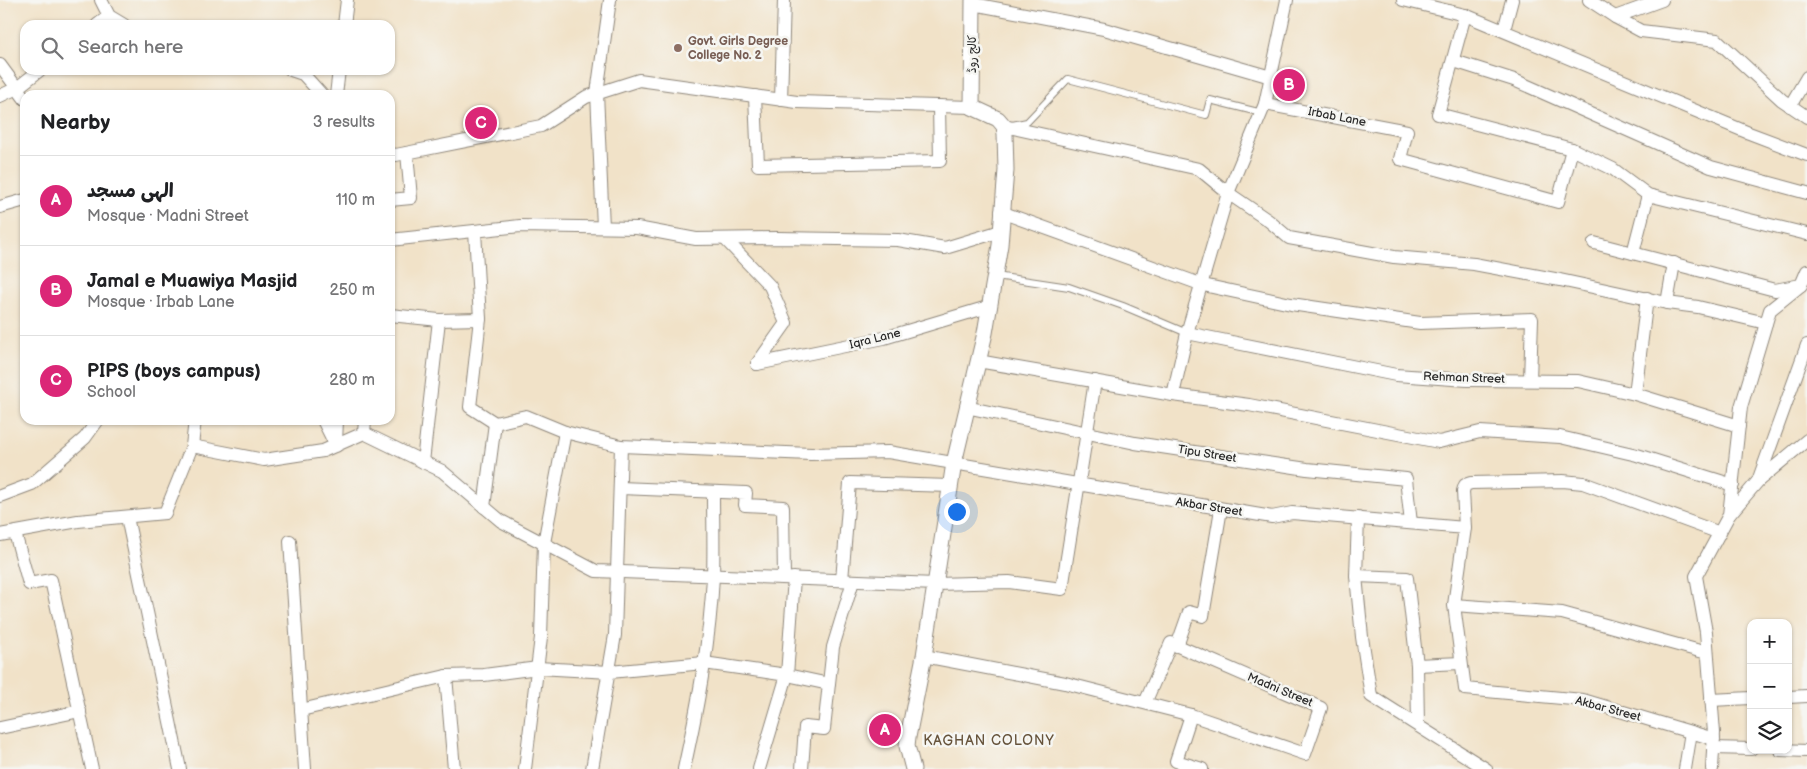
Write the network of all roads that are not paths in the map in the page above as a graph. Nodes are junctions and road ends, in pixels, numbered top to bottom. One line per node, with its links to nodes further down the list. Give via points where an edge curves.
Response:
1 (101, 0): 12 (street)
2 (347, 0): 16 (street)
3 (610, 0): 29 (street)
4 (784, 0): 32 (street)
5 (1287, 0): 23 (street)
6 (1403, 0): 11 (street)
7 (1512, 0): 17 (street)
8 (1589, 0): 13 (street)
9 (1662, 0): 13 (street)
10 (973, 2): 23 (street, via 1104,29); 35 (street, کالج روڈ)
11 (1465, 15): 17 (street); 18 (street)
12 (109, 16): 14 (street); 15 (street)
13 (1615, 17): 34 (street, via 1641,31 1717,40)
14 (104, 20)
15 (116, 20)
16 (345, 20)
17 (1504, 30): 41 (street)
18 (1454, 61): 39 (street, via 1438,114); 43 (street, via 1514,80 1711,166)
19 (0, 64): 25 (street)
20 (34, 75): 25 (street)
21 (304, 75): 26 (street)
22 (338, 75): 27 (street)
23 (1271, 77): 36 (street)
24 (1807, 77): 34 (street)
25 (17, 88): 28 (street); 30 (street)
26 (317, 90)
27 (337, 90)
28 (20, 92)
29 (597, 93): 31 (street, via 639,80); 40 (street, via 541,126); 49 (street)
30 (0, 96)
31 (755, 96): 32 (street); 33 (street, via 758,165 940,162)
32 (781, 100): 33 (street)
33 (939, 106): 35 (street)
34 (1790, 106): 37 (street)
35 (972, 107): 38 (street, via 998,119)
36 (1263, 108): 38 (lane, via 1210,100 1206,115 1068,79 1027,122); 39 (street, Irbab Lane, via 1407,131 1400,159 1558,202); 42 (street)
37 (1807, 117)
38 (1004, 126): 42 (street, via 1199,169); 48 (street, via 1006,170)
39 (1572, 149): 44 (street, via 1613,169)
40 (396, 154): 45 (street, via 411,198)
41 (1807, 155)
42 (1228, 193): 60 (street); 62 (street, via 1289,238 1394,257 1474,264)
43 (1807, 193)
44 (1648, 195): 52 (street); 56 (street)
45 (395, 200)
46 (20, 201): 47 (street)
47 (0, 207)
48 (1001, 212): 50 (street); 60 (street)
49 (603, 227): 51 (street, via 520,226); 54 (street, via 637,228 696,239)
50 (1000, 230): 54 (street, via 945,248 898,240); 59 (street)
51 (475, 231): 53 (street); 66 (street)
52 (1807, 234)
53 (395, 239)
54 (725, 239): 64 (street, Iqra Lane, via 770,286 786,323 757,364 884,338)
55 (1594, 243): 56 (street)
56 (1633, 253): 57 (street)
57 (1674, 263): 61 (street, via 1775,290); 63 (street)
58 (1807, 271): 61 (street)
59 (996, 276): 64 (street); 69 (lane, via 1069,287)
60 (1203, 285): 69 (street); 72 (street, via 1291,304 1420,323 1532,319)
61 (1801, 285): 68 (street, via 1770,310)
62 (1647, 298): 63 (street); 74 (street)
63 (1667, 303): 68 (street)
64 (991, 306): 71 (street)
65 (395, 316): 67 (street)
66 (480, 319): 67 (street); 77 (street, via 470,407)
67 (439, 320): 90 (street)
68 (1766, 323): 83 (street, via 1741,407)
69 (1187, 333): 72 (street, Rehman Street, via 1396,375); 75 (street)
70 (1807, 345): 92 (street)
71 (978, 361): 73 (street); 76 (street)
72 (1530, 380): 74 (street, Rehman Street, via 1578,381)
73 (1095, 381): 75 (street); 85 (street)
74 (1635, 394): 83 (street, Rehman Street)
75 (1173, 395): 95 (street, via 1249,405 1439,442 1480,432 1560,437 1637,455)
76 (966, 407): 85 (street, Tipu Street); 91 (street)
77 (495, 423): 84 (street, Akbar Street, via 526,416); 99 (street)
78 (94, 425): 98 (street, via 85,438 32,484)
79 (194, 425): 87 (street)
80 (326, 425): 88 (street)
81 (337, 425): 88 (street)
82 (364, 426): 88 (street); 90 (street)
83 (1739, 426): 95 (street)
84 (564, 432): 89 (street, Akbar Street); 110 (street)
85 (1086, 432): 93 (street); 104 (street, Tipu Street, via 1307,469 1406,479)
86 (1807, 440): 92 (street)
87 (192, 446): 88 (street, via 264,460); 102 (street, via 165,513)
88 (336, 446)
89 (620, 446): 91 (street, Akbar Street, via 811,454 888,452); 96 (street)
90 (423, 462): 99 (street, via 442,471)
91 (954, 463): 93 (street, Akbar Street); 94 (street)
92 (1758, 481): 101 (street)
93 (1078, 485): 100 (street, Akbar Street); 116 (street, via 1062,589 1009,582)
94 (951, 486): 115 (street, via 850,483); 116 (street)
95 (1733, 486): 101 (street)
96 (620, 488): 97 (street); 111 (street)
97 (713, 492): 112 (street); 114 (street, via 746,493 745,504 784,507)
98 (0, 496)
99 (484, 507): 110 (street, via 501,521)
100 (1221, 509): 103 (street, Akbar Street, via 1272,517 1292,512); 118 (street, via 1203,616 1189,612)
101 (1729, 515): 107 (street)
102 (127, 517): 106 (street); 145 (street)
103 (1358, 518): 104 (street, Akbar Street); 113 (street)
104 (1412, 523): 105 (street, Akbar Street)
105 (1465, 528): 107 (street, Akbar Street, via 1465,485 1563,481 1583,483); 117 (street, Akbar Street)
106 (15, 533): 108 (street); 135 (street, via 30,584 51,580)
107 (1720, 533): 119 (street, via 1696,576)
108 (0, 535)
109 (290, 540): 134 (street)
110 (544, 543): 111 (street, via 596,571); 124 (street, via 542,637)
111 (618, 570): 112 (street); 125 (street)
112 (713, 575): 114 (street); 122 (street)
113 (1356, 576): 123 (street, via 1407,578); 137 (street, via 1371,696)
114 (789, 578): 115 (street); 126 (street)
115 (848, 581): 116 (street); 128 (street, via 833,647)
116 (936, 584): 120 (street)
117 (1454, 605): 119 (street, via 1562,613); 121 (street, Akbar Street)
118 (1176, 646): 133 (street, via 1171,643); 136 (street, Madni Street, via 1321,708 1304,754)
119 (1707, 653): 132 (street)
120 (924, 656): 133 (street, Madni Street, via 1065,682); 153 (street, via 908,737)
121 (1461, 663): 123 (street); 139 (street, Akbar Street, via 1465,688 1583,700)
122 (704, 664): 125 (street); 126 (street); 150 (street)
123 (1417, 665): 137 (street)
124 (538, 668): 125 (street); 127 (street); 148 (street)
125 (610, 672): 149 (street)
126 (787, 675): 128 (street); 151 (street)
127 (446, 676): 134 (street); 147 (street)
128 (829, 684): 152 (street, via 824,729 805,727)
129 (1807, 696): 130 (street)
130 (1792, 697)
131 (1747, 698): 132 (street)
132 (1711, 700): 140 (street)
133 (1145, 703): 136 (street, Madni Street)
134 (301, 710): 146 (street)
135 (80, 712): 138 (street); 144 (street)
136 (1191, 715): 154 (street, via 1176,761)
137 (1418, 726): 155 (street)
138 (0, 728)
139 (1690, 732): 140 (street, Akbar Street); 156 (street)
140 (1714, 744): 141 (street, Akbar Street); 157 (street)
141 (1747, 749)
142 (1792, 750): 143 (street)
143 (1807, 751)
144 (92, 769)
145 (180, 769)
146 (305, 769)
147 (454, 769)
148 (525, 769)
149 (592, 769)
150 (684, 769)
151 (759, 769)
152 (802, 769)
153 (913, 769)
154 (1202, 769)
155 (1486, 769)
156 (1685, 769)
157 (1712, 769)

